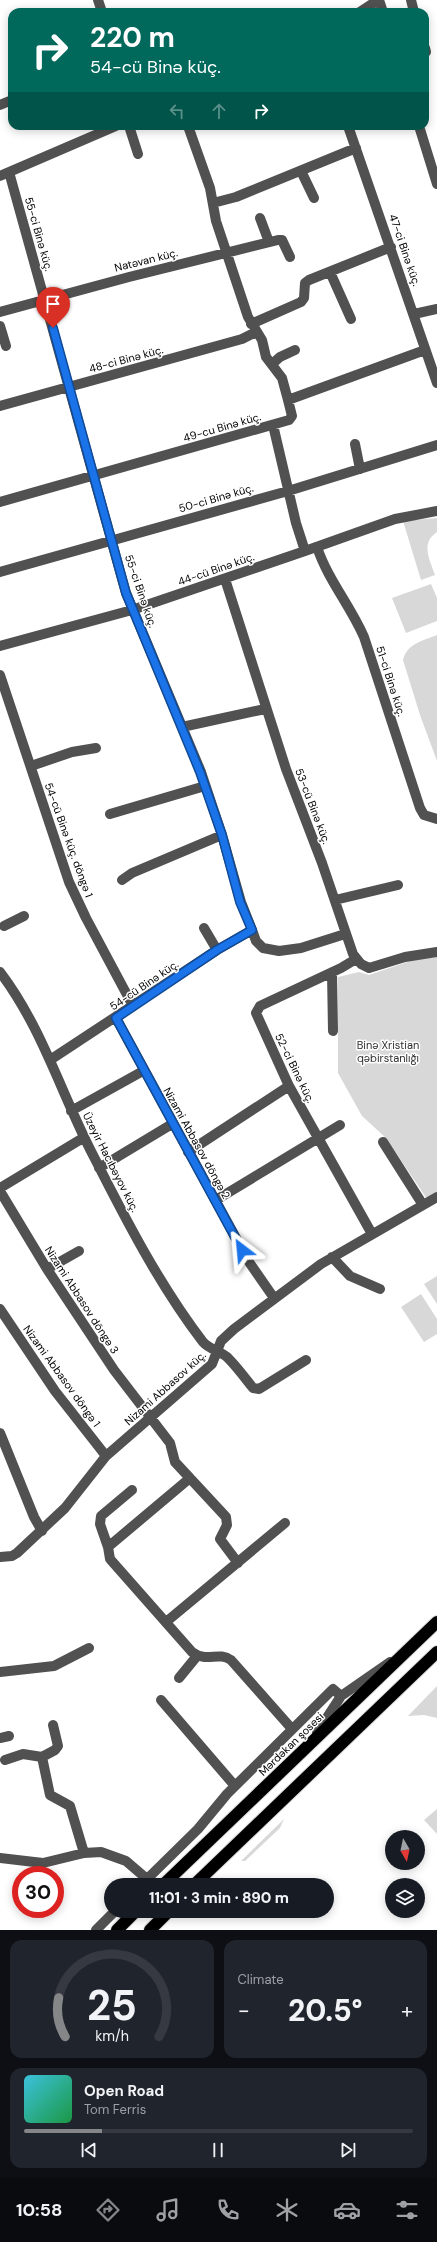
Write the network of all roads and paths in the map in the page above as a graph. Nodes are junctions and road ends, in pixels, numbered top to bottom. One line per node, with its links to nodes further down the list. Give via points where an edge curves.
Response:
1 (378, 0): 2 (street)
2 (366, 8)
3 (107, 130): 11 (street)
4 (130, 130): 9 (street)
5 (189, 130): 14 (street)
6 (349, 130): 8 (street, 47-ci Binə küç.)
7 (420, 130): 12 (street)
8 (356, 148): 10 (street); 17 (street, 47-ci Binə küç.)
9 (138, 154)
10 (300, 171): 13 (street); 14 (street, via 236,197)
11 (4, 174): 21 (street, 55-ci Binə küç.)
12 (437, 184)
13 (314, 198)
14 (213, 203): 18 (street)
15 (260, 218): 16 (street)
16 (269, 242): 18 (street, Natəvan küç.); 19 (street, Natəvan küç., via 282,240)
17 (391, 247): 20 (street, 48-ci Binə küç.); 24 (street, 47-ci Binə küç.)
18 (226, 253): 21 (street, Natəvan küç.); 27 (street)
19 (290, 257)
20 (330, 272): 25 (street); 27 (street, 48-ci Binə küç., via 305,283 304,298 301,302)
21 (45, 299): 23 (street, Natəvan küç.); 33 (street, 55-ci Binə küç.)
22 (437, 309): 24 (street)
23 (0, 312)
24 (414, 314): 30 (street, 47-ci Binə küç.)
25 (351, 319)
26 (0, 326): 28 (street)
27 (254, 328): 31 (street, via 262,340 266,357); 33 (street, 48-ci Binə küç., via 242,339)
28 (6, 346)
29 (296, 350): 31 (street, via 280,357)
30 (425, 350): 32 (street, 47-ci Binə küç.); 34 (street)
31 (272, 364): 34 (street, via 282,378)
32 (437, 383)
33 (70, 387): 35 (street, 48-ci Binə küç.); 40 (street, 55-ci Binə küç.)
34 (288, 400): 36 (street, 49-cu Binə küç., via 291,418)
35 (0, 406)
36 (273, 425): 40 (street, 49-cu Binə küç.); 41 (street)
37 (355, 444): 39 (street)
38 (437, 445): 39 (street, 50-ci Binə küç.)
39 (360, 469): 41 (street, 50-ci Binə küç.)
40 (94, 477): 42 (street, 49-cu Binə küç.); 44 (street, 55-ci Binə küç.)
41 (288, 491): 44 (street, 50-ci Binə küç.); 46 (street)
42 (0, 502)
43 (437, 510): 45 (street, 44-cü Binə küç., via 395,518)
44 (111, 540): 47 (street, 50-ci Binə küç.); 49 (street, 55-ci Binə küç.)
45 (317, 547): 46 (street, 44-cü Binə küç.); 58 (street, 51-ci Binə küç., via 330,579 353,614 364,637 420,808 424,815)
46 (306, 551): 48 (street, 44-cü Binə küç.)
47 (0, 572)
48 (225, 579): 49 (street, 44-cü Binə küç.); 52 (street, 53-cü Binə küç.)
49 (132, 610): 50 (street, 44-cü Binə küç.); 53 (street, 55-ci Binə küç.)
50 (0, 646)
51 (0, 675): 55 (street, 54-cü Binə küç. döngə 1)
52 (265, 709): 53 (street); 62 (street, 53-cü Binə küç.)
53 (182, 727): 56 (street, 55-ci Binə küç.)
54 (96, 748): 55 (street, via 72,752)
55 (31, 766): 73 (street, 54-cü Binə küç. döngə 1, via 40,800 69,882)
56 (205, 786): 57 (street); 59 (street, 55-ci Binə küç.)
57 (110, 814)
58 (437, 819)
59 (222, 835): 60 (street, via 132,873); 66 (street, 55-ci Binə küç., via 240,902)
60 (122, 880)
61 (398, 885): 62 (street)
62 (335, 900): 67 (street, 53-cü Binə küç.)
63 (24, 916): 64 (street)
64 (1, 924)
65 (204, 928): 68 (street)
66 (252, 930): 67 (street, 55-ci Binə küç., via 256,941 263,948 279,951 301,948); 68 (street, 54-cü Binə küç.)
67 (345, 934): 70 (street, 53-cü Binə küç.)
68 (217, 950): 73 (street, 54-cü Binə küç.)
69 (437, 952): 70 (street, via 405,957 374,968 364,966)
70 (356, 959): 72 (street, 52-ci Binə küç.)
71 (0, 972): 76 (street, Üzeyir Hacıbəyov küç., via 14,992)
72 (332, 972): 75 (street); 78 (street, 52-ci Binə küç., via 257,1008 257,1017)
73 (133, 1006): 74 (street, 54-cü Binə küç.)
74 (116, 1018): 76 (street, 54-cü Binə küç.); 77 (street, Nizami Abbasov döngə 2)
75 (333, 1031)
76 (50, 1060): 79 (street, Üzeyir Hacıbəyov küç.)
77 (143, 1071): 79 (street); 80 (street, Nizami Abbasov döngə 2)
78 (289, 1086): 82 (street, 52-ci Binə küç.); 85 (street)
79 (71, 1111): 83 (street, Üzeyir Hacıbəyov küç.)
80 (172, 1124): 85 (street, Nizami Abbasov döngə 2); 86 (street)
81 (340, 1125): 82 (street)
82 (318, 1137): 89 (street); 91 (street, 52-ci Binə küç.)
83 (83, 1138): 86 (street, Üzeyir Hacıbəyov küç.); 87 (street)
84 (383, 1142): 90 (street)
85 (188, 1152): 89 (street, Nizami Abbasov döngə 2)
86 (99, 1168): 98 (street, Üzeyir Hacıbəyov küç., via 164,1284 204,1342)
87 (0, 1190): 94 (street, Nizami Abbasov döngə 3)
88 (437, 1197): 90 (street, Nizami Abbasov küç.)
89 (216, 1200): 96 (street, Nizami Abbasov döngə 2, via 255,1272)
90 (423, 1205): 91 (street, Nizami Abbasov küç.)
91 (372, 1234): 93 (street, Nizami Abbasov küç.)
92 (79, 1251): 94 (street)
93 (332, 1257): 95 (street, via 350,1276); 96 (street, Nizami Abbasov küç.)
94 (47, 1269): 100 (street, Nizami Abbasov döngə 3, via 128,1391)
95 (380, 1289)
96 (274, 1298): 98 (street, Nizami Abbasov küç., via 226,1336)
97 (0, 1309): 102 (street, Nizami Abbasov döngə 1, via 55,1391)
98 (217, 1352): 99 (street, Üzeyir Hacıbəyov küç., via 228,1357 253,1388 258,1389); 100 (street, Nizami Abbasov küç., via 212,1364)
99 (306, 1360)
100 (150, 1418): 102 (street, Nizami Abbasov küç.); 103 (street, Nizami Abbasov döngə 3, via 170,1443 175,1462)
101 (0, 1433): 106 (street)
102 (106, 1456): 106 (street, Nizami Abbasov küç., via 71,1501)
103 (190, 1478): 107 (street); 109 (street, Nizami Abbasov döngə 3, via 226,1517 227,1525 220,1540)
104 (132, 1490): 107 (street, via 101,1516 100,1524)
105 (285, 1523): 109 (street)
106 (42, 1531): 108 (street, Nizami Abbasov küç., via 17,1553)
107 (108, 1547): 110 (street, via 110,1559)
108 (0, 1557)
109 (238, 1563): 110 (street)
110 (166, 1622): 115 (street)
111 (437, 1622): 112 (highway, Mərdəkan şosesi)
112 (414, 1644): 118 (street); 122 (highway, Mərdəkan şosesi)
113 (89, 1648): 116 (street, via 54,1666)
114 (437, 1652): 131 (highway)
115 (198, 1656): 117 (street); 121 (street, via 221,1656 231,1660)
116 (0, 1672)
117 (179, 1678)
118 (341, 1696): 121 (street, via 333,1689); 122 (street)
119 (161, 1700): 125 (street)
120 (53, 1725): 123 (street, via 58,1746)
121 (292, 1729): 125 (street)
122 (312, 1740): 130 (highway, Mərdəkan şosesi)
123 (42, 1757): 124 (street, via 23,1754); 126 (street, via 50,1795 70,1806)
124 (4, 1760)
125 (235, 1786): 129 (street, via 198,1829)
126 (84, 1853): 127 (street, via 43,1863); 128 (street, via 101,1852 116,1856 136,1868)
127 (0, 1858)
128 (142, 1878)
129 (148, 1878)
130 (170, 1878)
131 (201, 1878)
132 (108, 1918): 135 (street)
133 (129, 1918): 136 (highway)
134 (162, 1918): 137 (highway)
135 (96, 1930)
136 (117, 1930)
137 (150, 1930)

